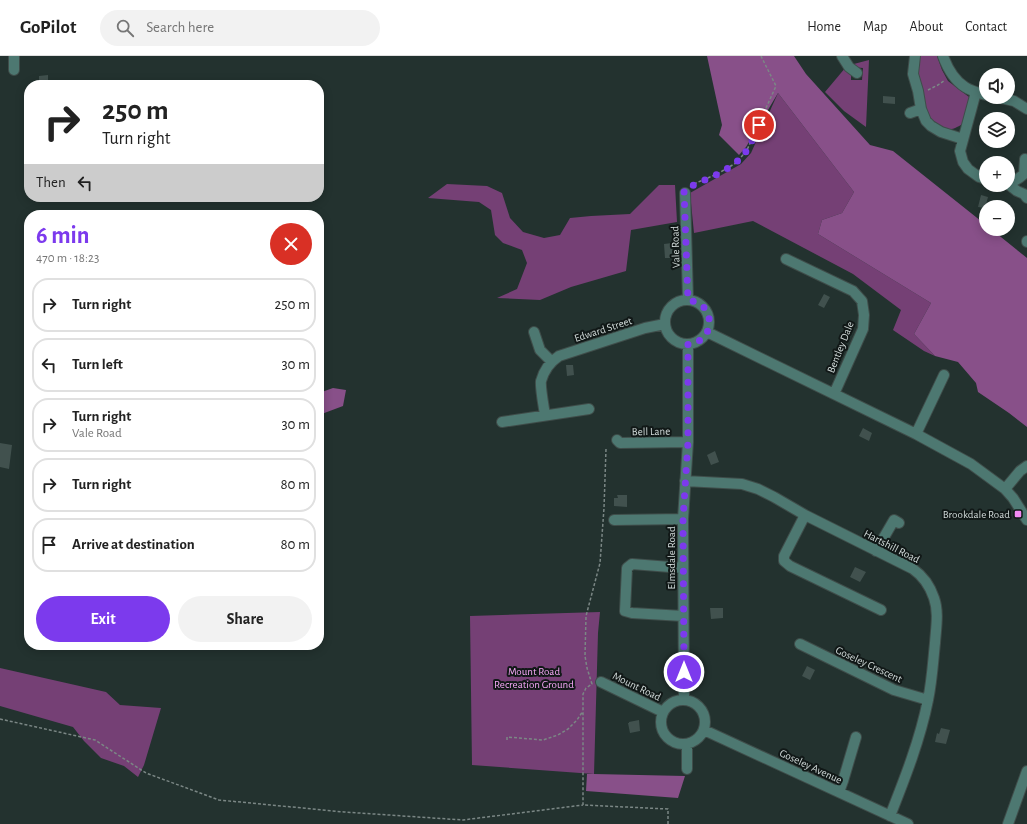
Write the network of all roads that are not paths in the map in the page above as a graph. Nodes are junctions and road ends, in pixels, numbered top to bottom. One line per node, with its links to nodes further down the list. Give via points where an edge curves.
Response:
1 (14, 56): 5 (street)
2 (842, 56): 6 (street, via 849,67)
3 (915, 56): 10 (street, via 913,74)
4 (943, 56): 7 (street, via 952,74 964,87)
5 (14, 70)
6 (857, 73)
7 (976, 92): 8 (street); 13 (street)
8 (979, 93)
9 (1015, 102): 11 (street)
10 (921, 109): 12 (street); 13 (street, via 931,126)
11 (1027, 109)
12 (910, 113)
13 (963, 139): 15 (street, via 960,152 963,162)
14 (1025, 159): 16 (street, via 1024,174)
15 (979, 177)
16 (1015, 181)
17 (1015, 189): 19 (street)
18 (685, 193): 21 (street, Vale Road)
19 (1027, 198)
20 (786, 259): 28 (street, Bentley Dale, via 853,291 862,301 863,329)
21 (688, 300): 22 (street, via 674,304 669,310); 24 (street, via 699,303 706,311 710,321)
22 (665, 324): 25 (street, via 673,339); 26 (street, Edward Street, via 645,328 559,356)
23 (534, 332): 26 (street, via 540,350)
24 (707, 332): 25 (street, via 696,342); 28 (street)
25 (688, 344): 34 (street, Elmsdale Road)
26 (551, 361): 30 (street, via 541,382)
27 (944, 375): 32 (street)
28 (834, 394): 32 (street)
29 (589, 410): 30 (street)
30 (545, 415): 31 (street)
31 (502, 422)
32 (916, 434): 37 (street, via 971,464)
33 (616, 440): 34 (street, Bell Lane, via 620,443)
34 (688, 442): 36 (street, Elmsdale Road)
35 (1027, 466): 37 (street)
36 (685, 481): 38 (street, Hartshill Road, via 742,484 763,492); 39 (street, Elmsdale Road)
37 (1005, 489): 41 (street)
38 (806, 516): 43 (street, Hartshill Road); 45 (street, via 784,556 784,561)
39 (683, 519): 40 (street); 44 (street, Elmsdale Road)
40 (614, 520)
41 (1027, 520)
42 (899, 523): 43 (street, via 894,520)
43 (876, 551): 50 (street, Hartshill Road, via 913,569 928,584 935,599 935,636)
44 (683, 568): 46 (street, Elmsdale Road); 46 (street, via 632,564 627,568 625,611)
45 (881, 610)
46 (683, 616): 49 (street, Elmsdale Road)
47 (800, 644): 50 (street, Goseley Crescent, via 894,690)
48 (601, 682): 51 (street, Mount Road)
49 (684, 700): 51 (street, via 676,701); 52 (street, via 699,706 704,713)
50 (928, 700): 58 (street, Hartshill Road, via 920,735)
51 (663, 712): 54 (street, via 663,731 669,739)
52 (704, 730): 54 (street, via 697,739); 57 (street, Goseley Avenue)
53 (856, 737): 57 (street)
54 (687, 744): 55 (street)
55 (687, 770)
56 (1027, 770): 60 (street)
57 (839, 792): 58 (street, Goseley Avenue)
58 (890, 816): 59 (street, Goseley Avenue)
59 (908, 824)
60 (1008, 824)

